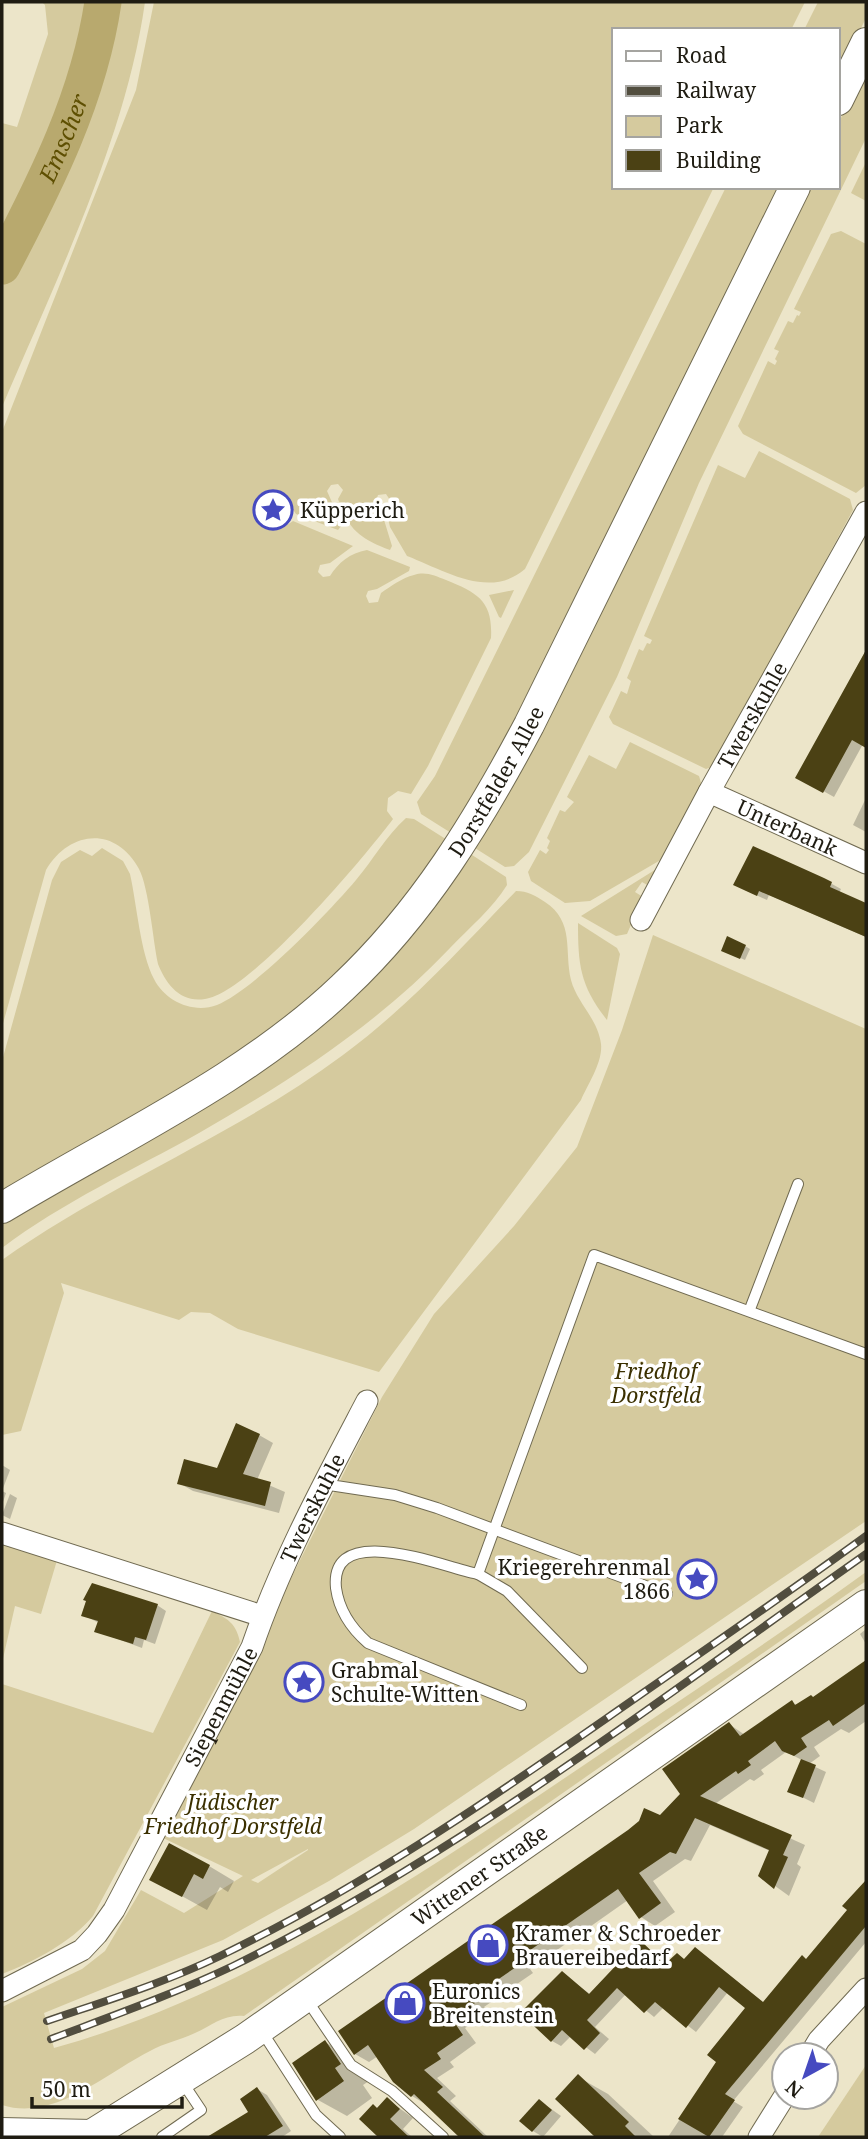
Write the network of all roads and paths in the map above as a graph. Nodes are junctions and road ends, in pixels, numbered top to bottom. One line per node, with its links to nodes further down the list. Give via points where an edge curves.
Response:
1 (866, 43): 2 (main road)
2 (840, 96)
3 (794, 189): 9 (main road, Dorstfelder Allee, via 529,725 450,862 412,912 343,988 254,1058)
4 (866, 512): 5 (street, Twerskuhle)
5 (709, 792): 6 (street, Unterbank); 7 (street, Twerskuhle)
6 (866, 863)
7 (642, 920)
8 (798, 1184): 10 (lane)
9 (2, 1208)
10 (750, 1309): 11 (lane); 14 (lane, via 594,1255)
11 (866, 1354)
12 (367, 1401): 13 (street, Twerskuhle)
13 (323, 1484): 14 (lane, via 395,1495); 19 (street, Twerskuhle)
14 (494, 1530): 16 (lane); 17 (lane)
15 (2, 1533): 19 (street, Siepenmühle)
16 (478, 1574): 20 (lane, via 507,1591); 21 (lane, via 395,1551 371,1551 344,1563 338,1571 337,1593 350,1623 368,1643)
17 (667, 1594)
18 (866, 1605): 24 (main road, Wittener Straße)
19 (262, 1616): 23 (street, Siepenmühle, via 251,1647 114,1910 82,1950)
20 (582, 1668)
21 (521, 1705)
22 (866, 1989): 26 (street)
23 (2, 1991)
24 (305, 1997): 25 (main road, Wittener Straße); 33 (lane, via 351,2065 393,2091)
25 (260, 2029): 27 (main road, Wittener Straße); 32 (lane, via 316,2115)
26 (818, 2041)
27 (181, 2079): 30 (main road, Wittener Straße); 31 (lane, via 201,2110)
28 (776, 2111): 34 (street)
29 (2, 2133): 30 (main road)
30 (90, 2136)
31 (162, 2137)
32 (340, 2137)
33 (443, 2137)
34 (760, 2137)

